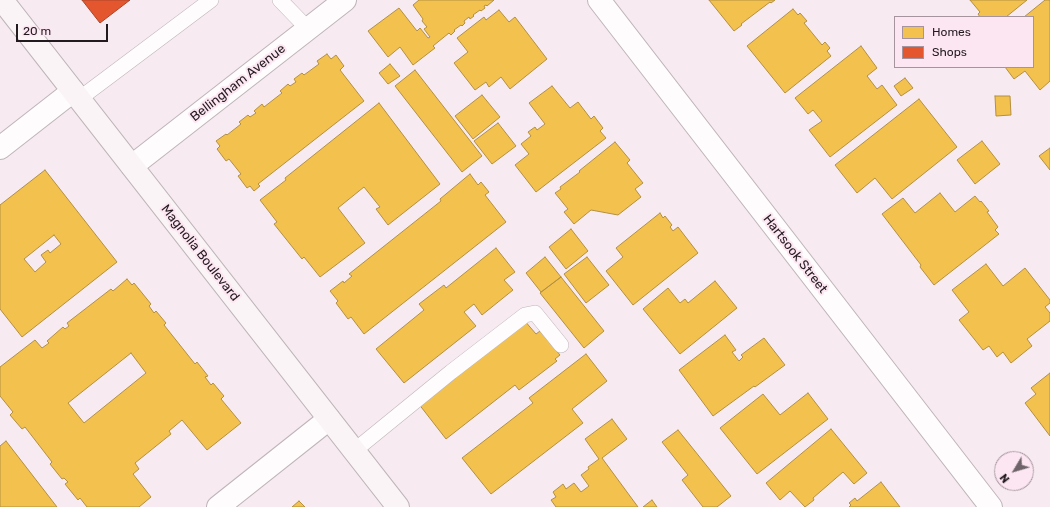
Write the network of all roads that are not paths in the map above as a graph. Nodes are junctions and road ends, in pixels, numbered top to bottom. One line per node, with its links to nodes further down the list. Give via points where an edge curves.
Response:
1 (2, 0): 7 (main road, Magnolia Boulevard)
2 (211, 0): 7 (lane)
3 (280, 0): 6 (lane)
4 (345, 0): 6 (street, Bellingham Avenue)
5 (598, 0): 15 (street, Hartsook Street)
6 (308, 29): 9 (street, Bellingham Avenue)
7 (76, 95): 8 (street); 9 (main road, Magnolia Boulevard)
8 (0, 148)
9 (132, 166): 11 (main road, Magnolia Boulevard)
10 (561, 345): 12 (lane, via 535,313 525,315)
11 (329, 419): 12 (main road, Magnolia Boulevard); 13 (street)
12 (354, 450): 14 (main road, Magnolia Boulevard)
13 (218, 507)
14 (398, 507)
15 (991, 507)

